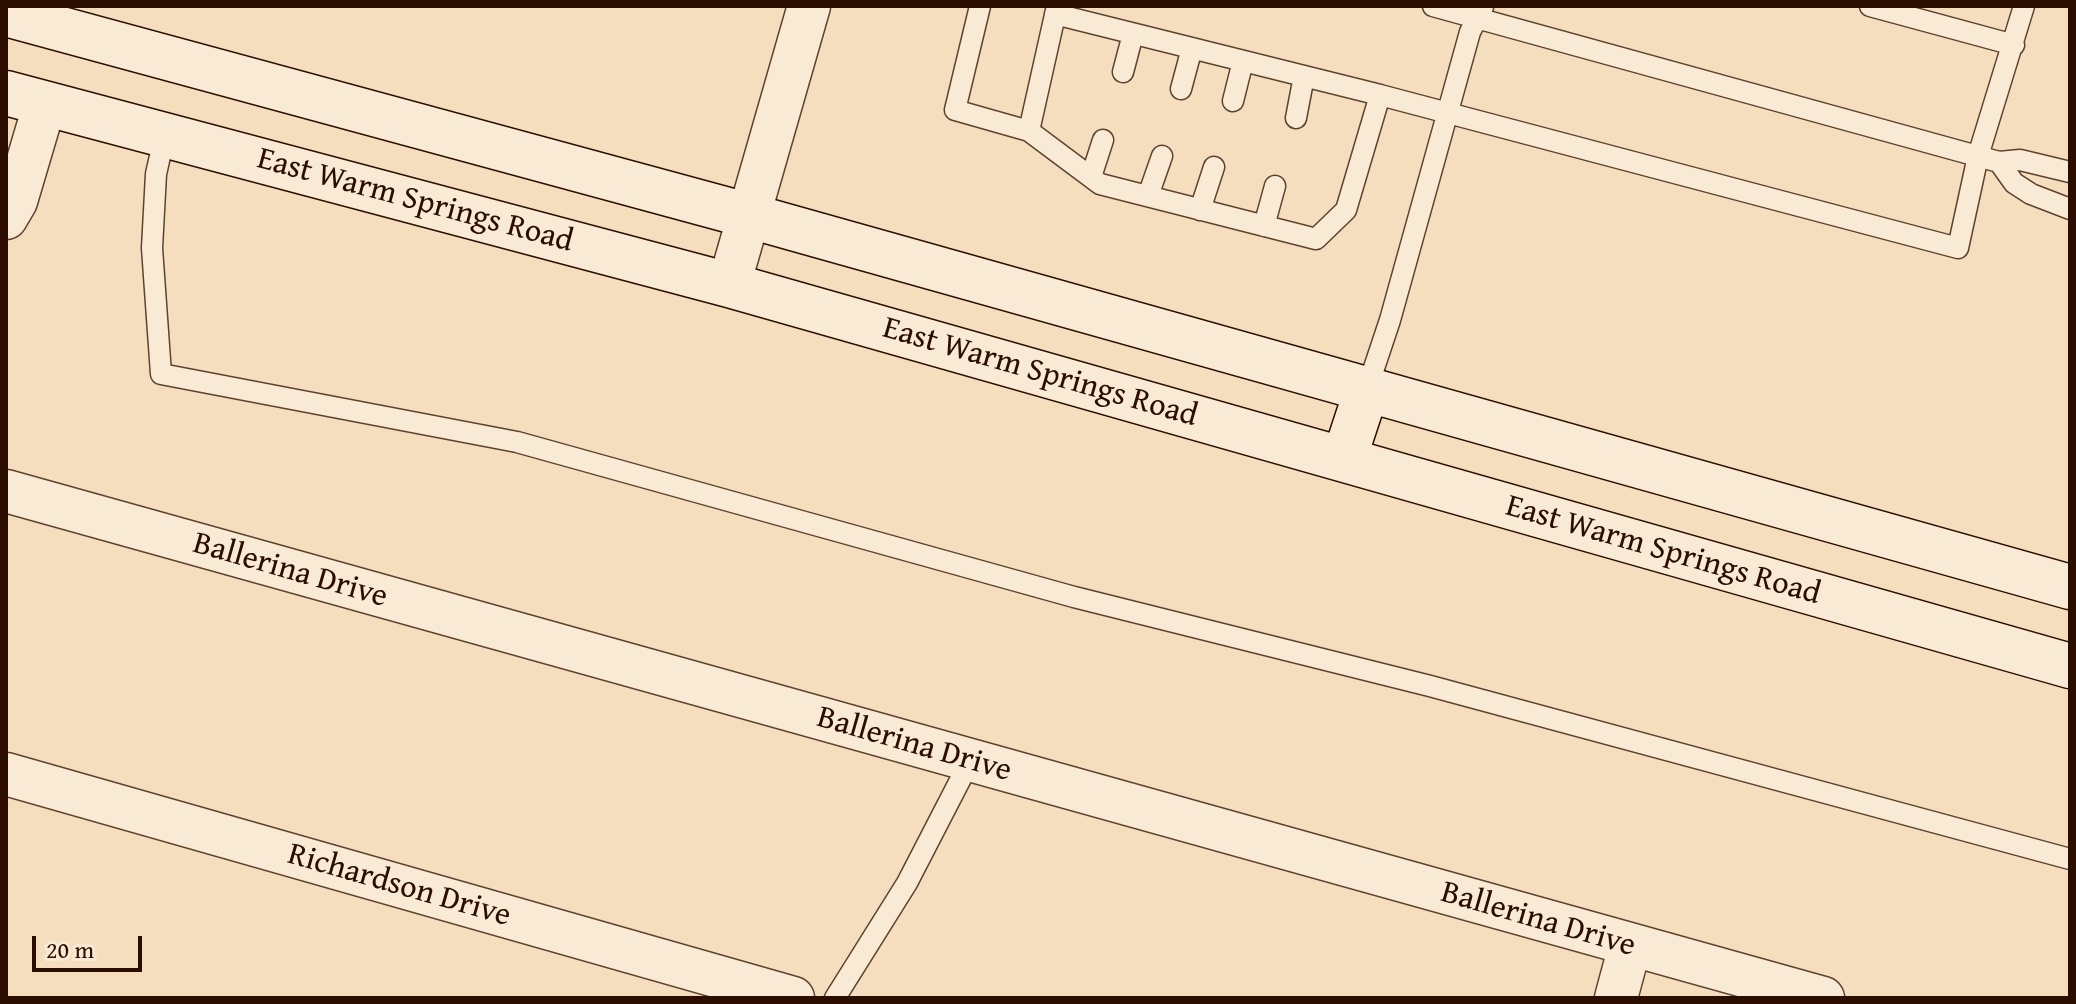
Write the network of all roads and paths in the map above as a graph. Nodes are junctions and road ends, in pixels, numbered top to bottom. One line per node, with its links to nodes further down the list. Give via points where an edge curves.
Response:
1 (809, 6): 34 (street)
2 (980, 6): 21 (lane, via 955,110)
3 (1433, 6): 7 (lane)
4 (1870, 6): 10 (lane)
5 (2024, 6): 10 (lane)
6 (1056, 10): 9 (lane); 21 (lane)
7 (1481, 11): 19 (lane, via 1470,32); 25 (lane)
8 (6, 14): 34 (main road)
9 (1133, 34): 11 (lane); 13 (lane)
10 (2014, 45): 25 (lane)
11 (1192, 48): 12 (lane); 15 (lane)
12 (1243, 61): 14 (lane); 18 (lane)
13 (1123, 72)
14 (1304, 76): 16 (lane); 20 (lane)
15 (1181, 89)
16 (1380, 95): 19 (lane); 36 (lane, via 1346,210 1316,239)
17 (26, 98): 22 (main road, East Warm Springs Road); 35 (street, via 16,201)
18 (1233, 101)
19 (1448, 113): 25 (lane, via 1958,248); 38 (lane)
20 (1296, 118)
21 (1029, 131): 29 (lane)
22 (165, 134): 37 (main road, East Warm Springs Road); 45 (lane, via 156,174 152,248 161,374 517,442 1074,597 1430,686)
23 (1103, 140): 29 (lane)
24 (1162, 156): 31 (lane)
25 (1978, 156): 26 (lane)
26 (1999, 162): 28 (lane, via 2020,160); 32 (lane, via 2022,189)
27 (1214, 167): 33 (lane)
28 (2070, 172)
29 (1091, 177): 31 (lane)
30 (1275, 186): 36 (lane)
31 (1148, 196): 33 (lane)
32 (2070, 209)
33 (1200, 210): 36 (lane)
34 (750, 216): 37 (street); 38 (main road)
35 (6, 218)
36 (1264, 226)
37 (729, 285): 39 (main road, East Warm Springs Road)
38 (1367, 389): 39 (main road); 41 (main road)
39 (1344, 459): 42 (main road, East Warm Springs Road)
40 (6, 491): 43 (street, Ballerina Drive)
41 (2070, 587)
42 (2070, 666)
43 (970, 761): 46 (street, Ballerina Drive); 48 (lane, via 907,883)
44 (6, 774): 47 (street, Richardson Drive)
45 (2070, 859)
46 (1630, 946): 49 (street); 50 (street, Ballerina Drive)
47 (793, 998)
48 (835, 998)
49 (1616, 998)
50 (1823, 998)

